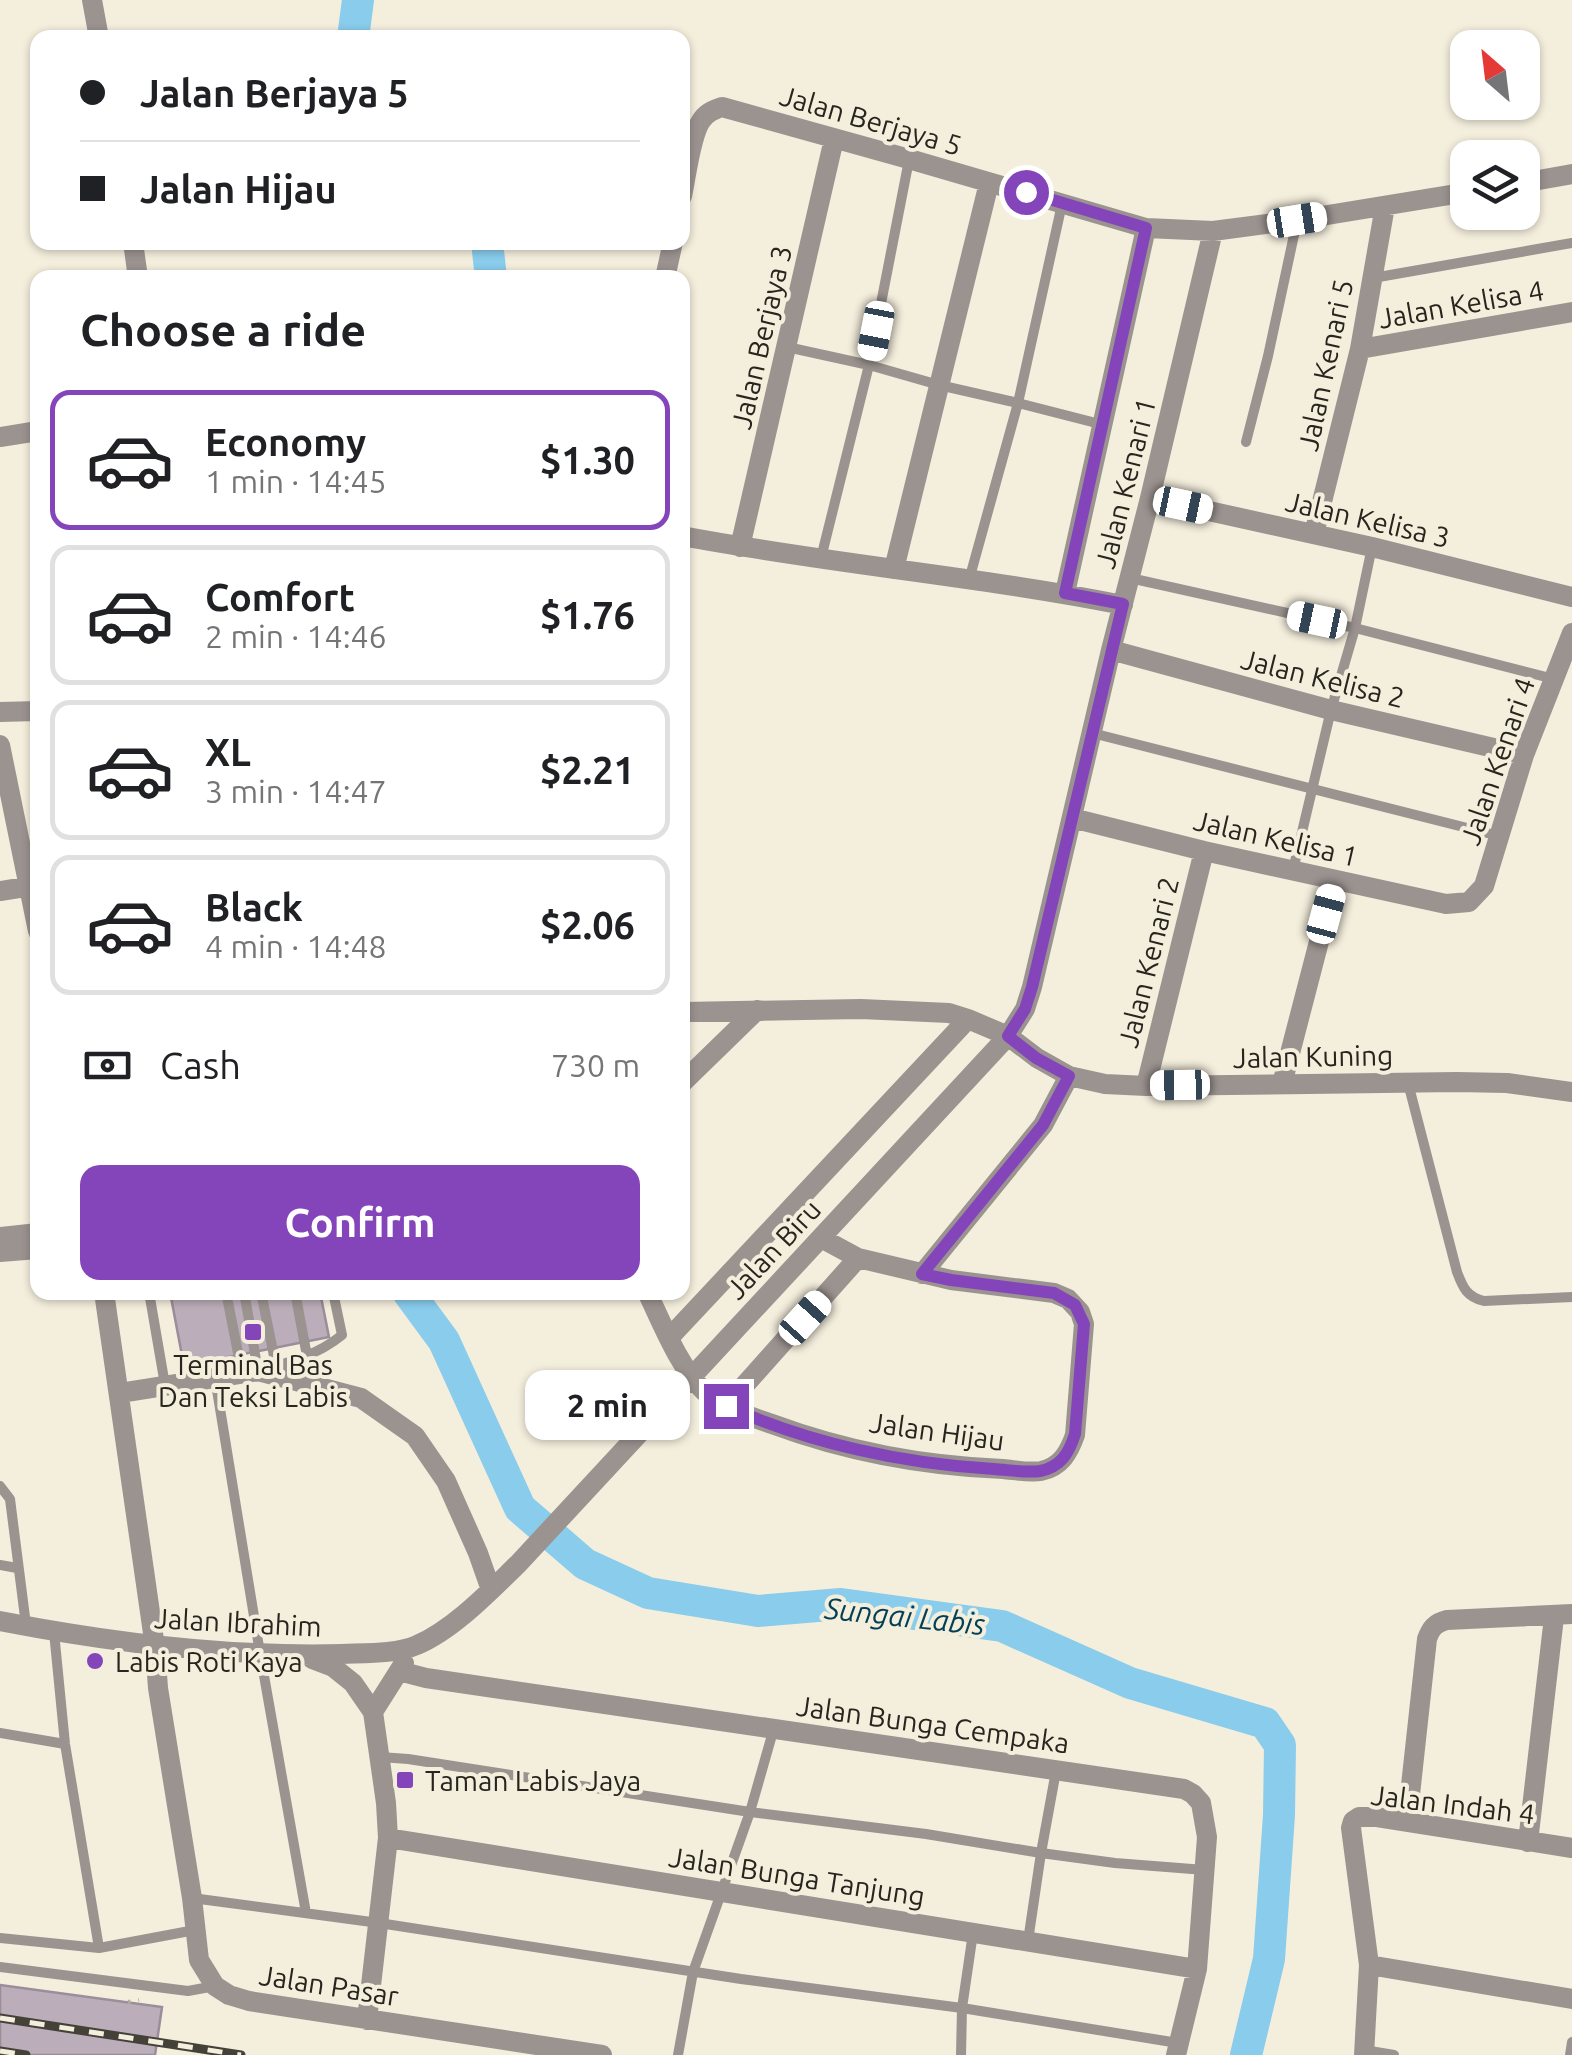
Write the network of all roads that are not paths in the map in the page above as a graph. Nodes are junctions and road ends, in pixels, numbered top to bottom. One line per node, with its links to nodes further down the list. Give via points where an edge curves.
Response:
1 (92, 0): 2 (street)
2 (97, 30)
3 (834, 138): 4 (street, Jalan Berjaya 5); 5 (street, Jalan Berjaya 5, via 722,108 703,117); 18 (street, Jalan Berjaya 3)
4 (909, 159): 8 (street, Jalan Berjaya 5); 20 (lane)
5 (690, 160)
6 (1572, 174): 7 (street)
7 (1540, 180)
8 (989, 182): 10 (street, Jalan Berjaya 5); 21 (street)
9 (1450, 195): 11 (street, Jalan Berjaya 5)
10 (1062, 202): 13 (street, Jalan Berjaya 5); 22 (lane)
11 (1385, 206): 12 (street, Jalan Berjaya 5); 16 (street, Jalan Kenari 5)
12 (1297, 220): 14 (street, Jalan Berjaya 5); 26 (lane)
13 (1146, 228): 14 (street, Jalan Berjaya 5); 23 (street)
14 (1213, 231): 27 (street, Jalan Kenari 1)
15 (1572, 244): 16 (lane)
16 (1373, 278): 19 (street, Jalan Kenari 5)
17 (1572, 312): 19 (street, Jalan Kelisa 4)
18 (788, 348): 20 (lane); 30 (street, Jalan Berjaya 3)
19 (1360, 349): 28 (street, Jalan Kenari 5)
20 (869, 365): 21 (lane); 32 (lane)
21 (939, 385): 22 (lane); 33 (street)
22 (1018, 403): 23 (lane); 35 (lane)
23 (1100, 424): 36 (street)
24 (30, 432): 25 (street)
25 (0, 437)
26 (1246, 442)
27 (1150, 498): 28 (street, Jalan Kelisa 3); 34 (street, Jalan Kenari 1)
28 (1314, 534): 31 (street, Jalan Kelisa 3)
29 (690, 538): 30 (street)
30 (740, 547): 32 (street)
31 (1372, 548): 37 (street, Jalan Kelisa 3); 39 (lane)
32 (820, 560): 33 (street)
33 (894, 568): 35 (street)
34 (1130, 578): 38 (street, Jalan Kenari 1); 39 (lane)
35 (969, 580): 36 (street)
36 (1065, 593): 38 (street)
37 (1572, 597)
38 (1123, 604): 41 (street, Jalan Kenari 1)
39 (1355, 628): 42 (lane); 43 (lane)
40 (1572, 633): 42 (street, Jalan Kenari 4)
41 (1111, 650): 43 (street, Jalan Kelisa 2); 46 (street, Jalan Kenari 1)
42 (1554, 679): 48 (street, Jalan Kenari 4)
43 (1330, 710): 48 (street, Jalan Kelisa 2); 49 (lane)
44 (30, 711): 45 (street)
45 (0, 712)
46 (1091, 733): 49 (lane); 50 (street, Jalan Kenari 1)
47 (0, 745): 53 (street)
48 (1524, 754): 51 (street, Jalan Kenari 4)
49 (1313, 790): 51 (lane); 54 (lane)
50 (1072, 818): 52 (street, Jalan Kelisa 1); 62 (street, Jalan Kenari 1, via 1032,987)
51 (1500, 836): 58 (street, Jalan Kenari 4, via 1484,886)
52 (1204, 851): 54 (street, Jalan Kelisa 1); 67 (street, Jalan Kenari 2)
53 (30, 869)
54 (1293, 871): 55 (street, Jalan Kelisa 1)
55 (1334, 880): 58 (street, Jalan Kelisa 1, via 1446,904); 66 (street)
56 (30, 887): 57 (street)
57 (0, 891)
58 (1469, 902)
59 (757, 1010): 60 (street, Jalan Kuning); 61 (street, Jalan Kuning); 63 (street)
60 (690, 1012)
61 (968, 1018): 62 (street, Jalan Kuning); 85 (street)
62 (1008, 1036): 64 (street, Jalan Kuning); 71 (street, Jalan Biru)
63 (690, 1075)
64 (1069, 1076): 67 (street, Jalan Kuning); 75 (street, via 1043,1125)
65 (1408, 1082): 66 (street, Jalan Kuning); 68 (street, Jalan Kuning, via 1507,1083); 76 (lane, via 1467,1294 1484,1302)
66 (1282, 1084): 67 (street, Jalan Kuning)
67 (1146, 1086)
68 (1572, 1092)
69 (30, 1234): 70 (street)
70 (0, 1236)
71 (821, 1238): 74 (street, Jalan Hijau); 88 (street, Jalan Biru)
72 (30, 1249): 73 (street)
73 (0, 1252)
74 (858, 1258): 75 (street, Jalan Hijau); 92 (street)
75 (922, 1274): 92 (street, Jalan Hijau, via 1054,1293 1075,1305 1084,1324 1075,1434 1063,1460 1039,1471 882,1454)
76 (1572, 1297)
77 (105, 1300): 91 (street)
78 (150, 1300): 90 (lane)
79 (229, 1300): 87 (lane)
80 (245, 1300): 87 (lane)
81 (261, 1300): 87 (lane)
82 (296, 1300): 86 (lane)
83 (335, 1300): 86 (lane, via 342,1335)
84 (651, 1300): 85 (street, Jalan Hijau)
85 (669, 1338): 88 (street, Jalan Hijau)
86 (308, 1356): 87 (lane)
87 (258, 1370): 89 (street); 96 (street, via 362,1398 415,1436 446,1482)
88 (691, 1376): 92 (street, Jalan Hijau); 96 (street, Jalan Biru)
89 (216, 1378): 90 (street); 103 (lane)
90 (165, 1386): 91 (street)
91 (120, 1393): 101 (street)
92 (726, 1406)
93 (0, 1486): 95 (lane, via 10,1499)
94 (0, 1565): 95 (lane)
95 (18, 1568): 99 (lane)
96 (492, 1590): 102 (street)
97 (1563, 1616): 113 (street, via 1447,1620 1430,1630); 115 (street)
98 (0, 1621): 99 (street, Jalan Ibrahim)
99 (26, 1626): 100 (street, Jalan Ibrahim)
100 (54, 1632): 101 (street, Jalan Ibrahim); 109 (lane)
101 (155, 1647): 103 (street, Jalan Ibrahim); 120 (street)
102 (415, 1647): 104 (street, Jalan Ibrahim); 105 (street)
103 (260, 1653): 104 (street, Jalan Ibrahim); 121 (lane)
104 (301, 1655): 106 (street, via 333,1667)
105 (400, 1671): 106 (street); 107 (street, Jalan Bunga Cempaka)
106 (373, 1712): 110 (street)
107 (774, 1728): 111 (street, Jalan Bunga Cempaka); 112 (lane)
108 (0, 1732): 109 (lane)
109 (66, 1744): 127 (lane)
110 (379, 1758): 112 (lane); 114 (street)
111 (1056, 1770): 117 (lane); 118 (street, Jalan Bunga Cempaka, via 1193,1794 1205,1818)
112 (750, 1812): 117 (lane); 119 (lane)
113 (1407, 1822): 115 (street, Jalan Indah 4); 128 (street, Jalan Indah 4, via 1352,1820)
114 (388, 1838): 119 (street, Jalan Bunga Tanjung); 122 (street)
115 (1528, 1842): 116 (street, Jalan Indah 4)
116 (1572, 1848)
117 (1041, 1853): 118 (lane); 126 (lane)
118 (1205, 1870): 130 (street, Jalan Bunga Cempaka)
119 (723, 1892): 124 (street, Jalan Bunga Tanjung); 131 (lane)
120 (192, 1898): 121 (lane); 123 (street)
121 (306, 1913): 122 (lane)
122 (379, 1923): 131 (lane); 135 (street)
123 (195, 1930): 127 (lane); 132 (street, via 199,1960)
124 (973, 1932): 126 (street, Jalan Bunga Tanjung); 134 (lane)
125 (0, 1938): 127 (lane)
126 (1028, 1941): 130 (street, Jalan Bunga Tanjung)
127 (99, 1948)
128 (1370, 1965): 133 (street); 138 (street)
129 (0, 1967): 132 (lane, via 188,1991)
130 (1197, 1968): 137 (street, Jalan Bunga Cempaka)
131 (692, 1972): 134 (lane); 140 (lane)
132 (215, 1986): 135 (street, Jalan Pasar, via 249,2001)
133 (1572, 1999)
134 (962, 2008): 137 (lane); 141 (lane)
135 (367, 2020): 139 (street, Jalan Pasar)
136 (1572, 2042): 143 (lane)
137 (1178, 2049)
138 (1364, 2053): 142 (lane)
139 (602, 2055)
140 (678, 2055)
141 (961, 2055)
142 (1394, 2055)
143 (1570, 2055)

